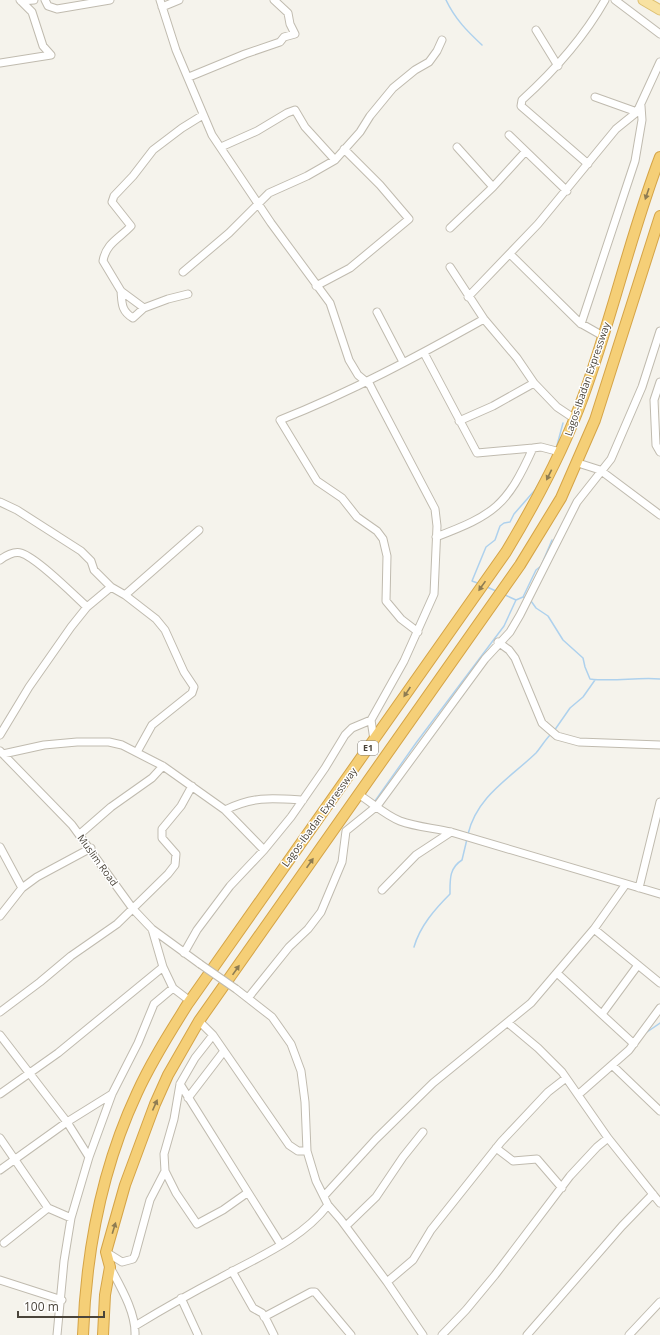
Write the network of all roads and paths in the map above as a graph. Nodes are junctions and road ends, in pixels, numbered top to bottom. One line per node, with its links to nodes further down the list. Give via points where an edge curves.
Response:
1 (21, 0): 2 (street); 16 (street, via 32,12 43,46 51,55)
2 (34, 0)
3 (45, 0): 4 (street, via 48,6 56,9)
4 (110, 0)
5 (179, 0): 10 (street)
6 (274, 0): 18 (street, via 288,13 295,34)
7 (605, 0): 17 (street, via 582,38)
8 (615, 0): 13 (street)
9 (644, 0): 11 (main road)
10 (161, 3): 18 (street, via 176,50)
11 (660, 10)
12 (536, 30): 17 (street)
13 (660, 34)
14 (442, 40): 25 (street, via 429,62 393,88)
15 (660, 62): 20 (street)
16 (0, 63)
17 (558, 66): 29 (street, via 522,100 521,106)
18 (189, 77): 21 (street)
19 (596, 97): 20 (street)
20 (639, 109): 29 (street, via 616,129); 45 (street, via 642,120 634,161)
21 (203, 115): 23 (street); 39 (street, via 153,150 114,196 112,202 131,226 104,252 102,261)
22 (509, 135): 26 (street)
23 (221, 147): 28 (street, via 295,110 305,127); 32 (street)
24 (457, 147): 30 (street)
25 (344, 149): 28 (street); 38 (street, via 380,184 409,219 350,268)
26 (525, 152): 30 (street); 31 (street)
27 (660, 158): 46 (highway, Lagos-Ibadan Expressway / E1, one-way to 46)
28 (335, 160): 32 (street, via 269,193)
29 (588, 164): 31 (street)
30 (493, 187): 34 (street)
31 (567, 191): 35 (street)
32 (258, 203): 37 (street, via 229,233); 38 (street)
33 (660, 216): 58 (highway, Lagos-Ibadan Expressway / E1, via 611,375)
34 (450, 228)
35 (510, 254): 41 (street); 45 (street)
36 (450, 267): 41 (street)
37 (183, 272)
38 (316, 286): 50 (street, via 330,302 349,360)
39 (121, 291): 42 (street); 42 (street, via 122,306 128,315 133,318)
40 (188, 294): 42 (street)
41 (468, 297): 44 (street)
42 (144, 308)
43 (378, 312): 49 (street)
44 (484, 319): 48 (street); 52 (street, via 517,358)
45 (581, 324): 46 (street)
46 (603, 336): 53 (highway, Lagos-Ibadan Expressway / E1)
47 (659, 336): 59 (street, via 642,386 611,459)
48 (424, 353): 49 (street); 54 (street)
49 (404, 362): 50 (street)
50 (365, 381): 63 (street, via 373,391 435,509); 68 (street, via 335,398 280,420 317,481 342,498 357,517 377,531 383,539 387,556 386,601 401,619)
51 (660, 382): 57 (street, via 654,400 656,444)
52 (534, 384): 53 (street, via 557,407); 54 (street)
53 (575, 419): 56 (highway, Lagos-Ibadan Expressway / E1)
54 (459, 421): 55 (street, via 477,453)
55 (533, 448): 56 (street, via 541,446); 63 (street, via 509,494 488,515)
56 (560, 452): 72 (highway, Lagos-Ibadan Expressway / E1, one-way to 72, via 506,552)
57 (660, 452)
58 (578, 463): 59 (street); 78 (highway, Lagos-Ibadan Expressway / E1, via 561,498 520,565)
59 (600, 470): 61 (street); 69 (street, via 565,522 510,632)
60 (0, 502): 65 (street, via 81,551 94,570)
61 (660, 515)
62 (199, 530): 66 (street)
63 (436, 537): 68 (street, via 434,594)
64 (0, 560): 67 (street, via 20,553 48,572)
65 (111, 587): 66 (street); 67 (street)
66 (125, 595): 75 (street, via 156,619 165,630 184,672 194,687 192,694 152,725)
67 (87, 607): 71 (street, via 29,687)
68 (418, 632): 70 (street)
69 (498, 642): 73 (street, via 515,658 542,723 557,736 579,742); 81 (street)
70 (371, 720): 72 (street); 79 (street, via 352,728 346,735)
71 (0, 735)
72 (374, 740): 105 (highway, Lagos-Ibadan Expressway / E1)
73 (660, 745)
74 (1, 752): 75 (street, via 44,745 96,741 109,742); 85 (street, Muslim Road)
75 (137, 752): 76 (street)
76 (162, 766): 77 (street); 85 (street, via 152,778 111,807)
77 (192, 786): 82 (street); 94 (street, via 181,806 162,829 162,838 176,854 175,865)
78 (358, 794): 81 (street); 109 (highway, Lagos-Ibadan Expressway / E1, one-way to 78)
79 (303, 800): 82 (street, via 255,799); 88 (street)
80 (660, 802): 83 (street)
81 (377, 806): 84 (street, via 411,825); 104 (street, via 346,831 342,862 322,912 289,947)
82 (225, 810): 88 (street)
83 (657, 830): 91 (street)
84 (451, 832): 89 (street); 92 (street, via 416,855)
85 (80, 834): 87 (street, Muslim Road)
86 (0, 847): 90 (street)
87 (91, 848): 90 (street); 94 (street, Muslim Road)
88 (264, 850): 98 (street, via 233,883)
89 (626, 884): 91 (street); 97 (street)
90 (22, 888): 95 (street)
91 (639, 888): 93 (street)
92 (382, 890)
93 (660, 894)
94 (133, 909): 96 (street, Muslim Road); 107 (street, via 117,924 71,956)
95 (0, 916)
96 (152, 929): 98 (street, Muslim Road); 100 (street)
97 (594, 929): 99 (street); 101 (street)
98 (184, 953): 104 (street, Muslim Road, bridge)
99 (638, 965): 102 (street); 108 (street)
100 (163, 968): 103 (street); 116 (street, via 58,1053)
101 (558, 974): 108 (street); 110 (street)
102 (660, 983)
103 (173, 988): 105 (street); 120 (street, via 154,1004)
104 (248, 998): 129 (street, Muslim Road, via 272,1017 296,1056 301,1071 305,1102)
105 (190, 1001): 156 (highway, Lagos-Ibadan Expressway / E1, via 137,1093 115,1151 97,1214 89,1258)
106 (660, 1008): 113 (street)
107 (0, 1012)
108 (602, 1014): 113 (street)
109 (199, 1021): 112 (street); 145 (highway, Lagos-Ibadan Expressway / E1, one-way to 109, via 140,1139 168,1075)
110 (508, 1023): 117 (street, via 538,1048); 137 (street, via 433,1083 376,1139)
111 (0, 1035): 116 (street)
112 (213, 1035): 114 (street); 118 (street, via 195,1058)
113 (634, 1044): 115 (street)
114 (224, 1051): 122 (street); 129 (street, via 289,1145 298,1151)
115 (612, 1065): 121 (street); 123 (street)
116 (29, 1073): 119 (street); 124 (street)
117 (566, 1078): 121 (street); 128 (street, via 548,1092)
118 (180, 1084): 122 (street); 133 (street, via 164,1154)
119 (0, 1094)
120 (112, 1094): 124 (street); 130 (street)
121 (579, 1094): 127 (street)
122 (188, 1098): 135 (street)
123 (660, 1112)
124 (67, 1122): 130 (street); 131 (street)
125 (423, 1132): 142 (street, via 376,1197)
126 (0, 1138): 131 (street)
127 (608, 1138): 134 (street, via 583,1161); 136 (street)
128 (496, 1148): 134 (street, via 513,1160 537,1159); 149 (street, via 431,1230 413,1260)
129 (307, 1151): 137 (street, Muslim Road, via 313,1175)
130 (89, 1157): 141 (street)
131 (16, 1159): 132 (street); 140 (street)
132 (0, 1170)
133 (165, 1171): 135 (street, via 197,1224); 145 (street, via 150,1200 133,1259 122,1262)
134 (562, 1188): 163 (street, via 495,1275)
135 (248, 1193): 144 (street)
136 (653, 1194): 138 (street); 164 (street)
137 (324, 1196): 139 (street, Muslim Road)
138 (660, 1203)
139 (328, 1205): 142 (street, Muslim Road); 144 (street, via 316,1221)
140 (48, 1208): 141 (street); 143 (street)
141 (71, 1218): 151 (street, via 64,1261)
142 (346, 1226): 149 (street, Muslim Road)
143 (4, 1242)
144 (281, 1245): 147 (street)
145 (106, 1252): 146 (highway)
146 (110, 1267): 154 (street, via 127,1301); 157 (highway, via 105,1295)
147 (232, 1271): 150 (street); 153 (street, via 253,1308)
148 (0, 1280): 151 (street)
149 (387, 1282): 162 (street, Muslim Road)
150 (181, 1298): 154 (street); 159 (street)
151 (62, 1300): 155 (street)
152 (660, 1302): 165 (street)
153 (264, 1316): 160 (street); 161 (street, via 315,1292)
154 (135, 1326): 158 (street)
155 (57, 1335)
156 (83, 1335)
157 (103, 1335)
158 (135, 1335)
159 (198, 1335)
160 (274, 1335)
161 (351, 1335)
162 (423, 1335)
163 (442, 1335)
164 (527, 1335)
165 (629, 1335)

